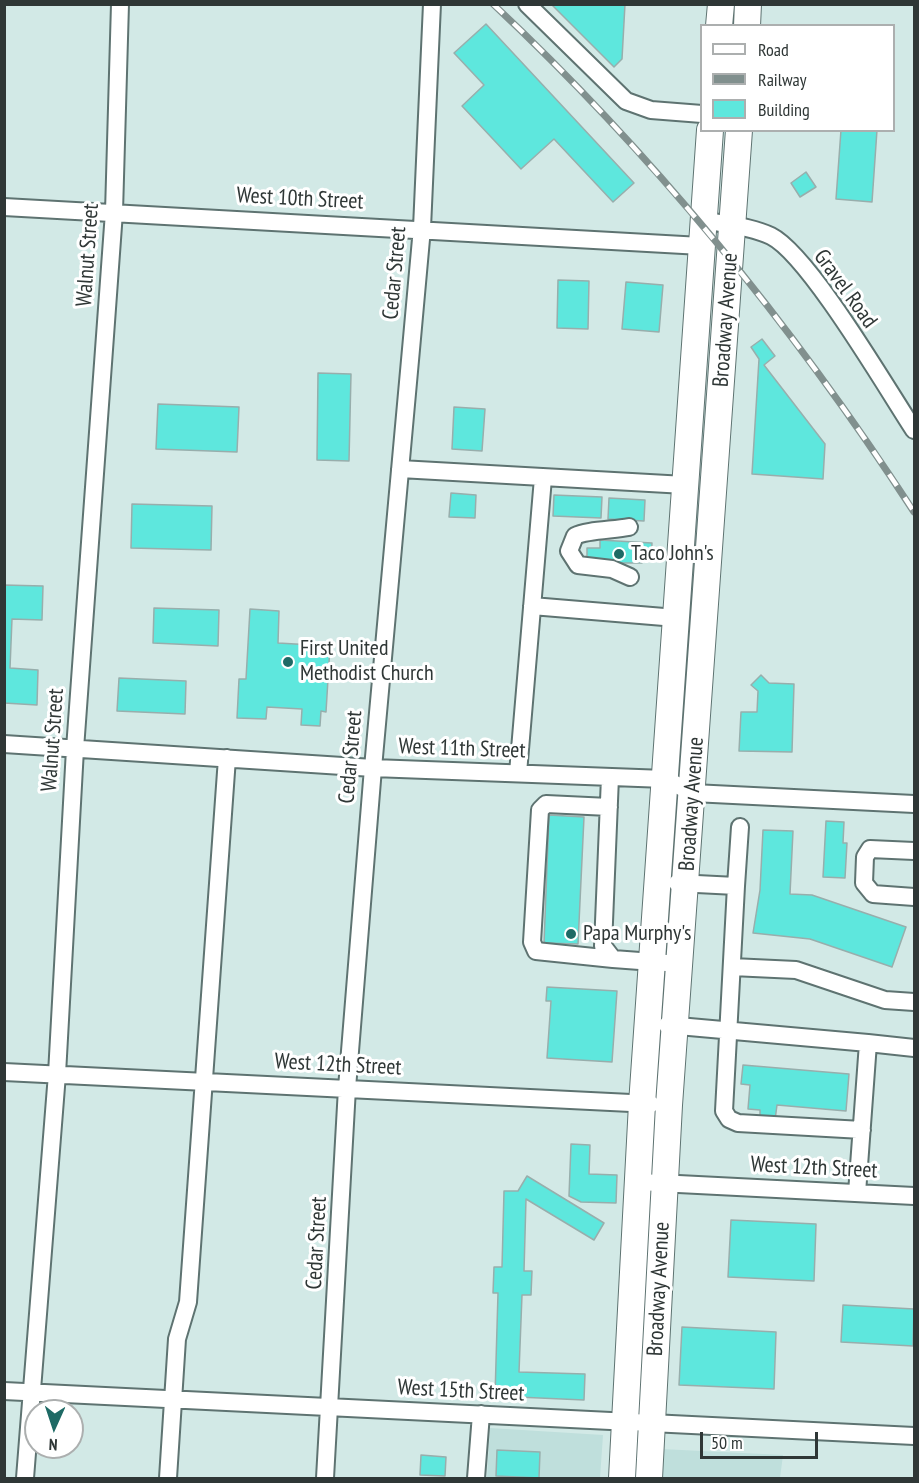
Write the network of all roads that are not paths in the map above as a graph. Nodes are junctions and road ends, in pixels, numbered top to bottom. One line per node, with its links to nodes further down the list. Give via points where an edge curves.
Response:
1 (120, 4): 12 (street, Walnut Street)
2 (432, 4): 15 (street, Cedar Street)
3 (527, 4): 8 (street, via 626,101 651,110)
4 (721, 4): 6 (highway)
5 (748, 4): 7 (highway)
6 (719, 24)
7 (747, 24)
8 (700, 114)
9 (710, 132): 13 (highway, Broadway Avenue)
10 (738, 132): 14 (highway, Broadway Avenue)
11 (4, 207): 12 (street, West 10th Street)
12 (114, 212): 15 (street, West 10th Street); 26 (street, Walnut Street)
13 (704, 220): 14 (street, Gravel Road); 16 (highway, Broadway Avenue)
14 (732, 226): 17 (street, Gravel Road, via 773,237 790,251); 32 (highway, Broadway Avenue)
15 (422, 228): 16 (street, West 10th Street); 18 (street, Cedar Street)
16 (701, 246): 20 (highway, Broadway Avenue)
17 (915, 430)
18 (400, 469): 19 (street); 28 (street, Cedar Street)
19 (543, 478): 20 (street); 23 (street)
20 (685, 485): 24 (highway, Broadway Avenue)
21 (629, 527): 22 (street, via 582,532 575,536 569,551 578,565 612,568)
22 (630, 577)
23 (532, 606): 24 (street); 29 (street)
24 (676, 618): 31 (highway, Broadway Avenue)
25 (4, 744): 26 (street, West 11th Street)
26 (75, 749): 27 (street, West 11th Street); 52 (street, Walnut Street)
27 (227, 758): 28 (street, West 11th Street); 53 (street)
28 (373, 768): 29 (street, West 11th Street); 54 (street, Cedar Street)
29 (518, 773): 30 (street, West 11th Street)
30 (610, 777): 31 (street, West 11th Street); 34 (street)
31 (665, 779): 32 (street, West 11th Street); 37 (highway, Broadway Avenue)
32 (693, 793): 33 (street, West 11th Street); 38 (highway, Broadway Avenue)
33 (915, 804)
34 (609, 807): 41 (street, via 603,946); 41 (street, via 546,804 540,810 532,942 537,951)
35 (740, 827): 39 (street)
36 (915, 851): 40 (street, via 870,849 865,857 864,883 873,894)
37 (658, 882): 38 (street); 42 (highway, Broadway Avenue)
38 (686, 884): 39 (street); 43 (highway, Broadway Avenue)
39 (736, 886): 44 (street)
40 (915, 897)
41 (613, 959): 42 (street)
42 (652, 962): 43 (street); 46 (highway, Broadway Avenue)
43 (680, 964): 47 (highway, Broadway Avenue)
44 (732, 967): 45 (street, via 796,970 885,1000); 48 (street)
45 (915, 1002)
46 (648, 1024): 47 (street); 55 (highway, Broadway Avenue)
47 (675, 1026): 48 (street); 56 (highway, Broadway Avenue)
48 (730, 1031): 49 (street); 57 (street, via 724,1111 729,1119 738,1123)
49 (868, 1043): 50 (street); 57 (street)
50 (915, 1048)
51 (4, 1072): 52 (street, West 12th Street)
52 (57, 1074): 53 (street, West 12th Street); 63 (street, Walnut Street)
53 (202, 1081): 54 (street, West 12th Street); 64 (street, via 188,1302 177,1339)
54 (347, 1088): 55 (street, West 12th Street); 65 (street, Cedar Street)
55 (642, 1104): 56 (street, West 12th Street); 58 (highway, Broadway Avenue)
56 (669, 1105): 59 (highway, Broadway Avenue)
57 (862, 1130): 60 (street)
58 (639, 1182): 59 (street, West 12th Street); 67 (highway, Broadway Avenue)
59 (665, 1182): 60 (street, West 12th Street); 68 (highway, Broadway Avenue)
60 (857, 1193): 61 (street, West 12th Street)
61 (915, 1196)
62 (4, 1391): 63 (street, West 15th Street)
63 (31, 1392): 64 (street, West 15th Street); 70 (street, Walnut Street)
64 (173, 1399): 65 (street, West 15th Street); 71 (street)
65 (330, 1407): 66 (street, West 15th Street); 72 (street, Cedar Street)
66 (481, 1414): 67 (street, West 15th Street); 73 (street)
67 (625, 1422): 68 (street, West 15th Street); 74 (highway, Broadway Avenue)
68 (652, 1423): 69 (street, West 15th Street); 75 (highway, Broadway Avenue)
69 (915, 1436)
70 (25, 1479)
71 (168, 1479)
72 (326, 1479)
73 (476, 1479)
74 (622, 1479)
75 (648, 1479)

